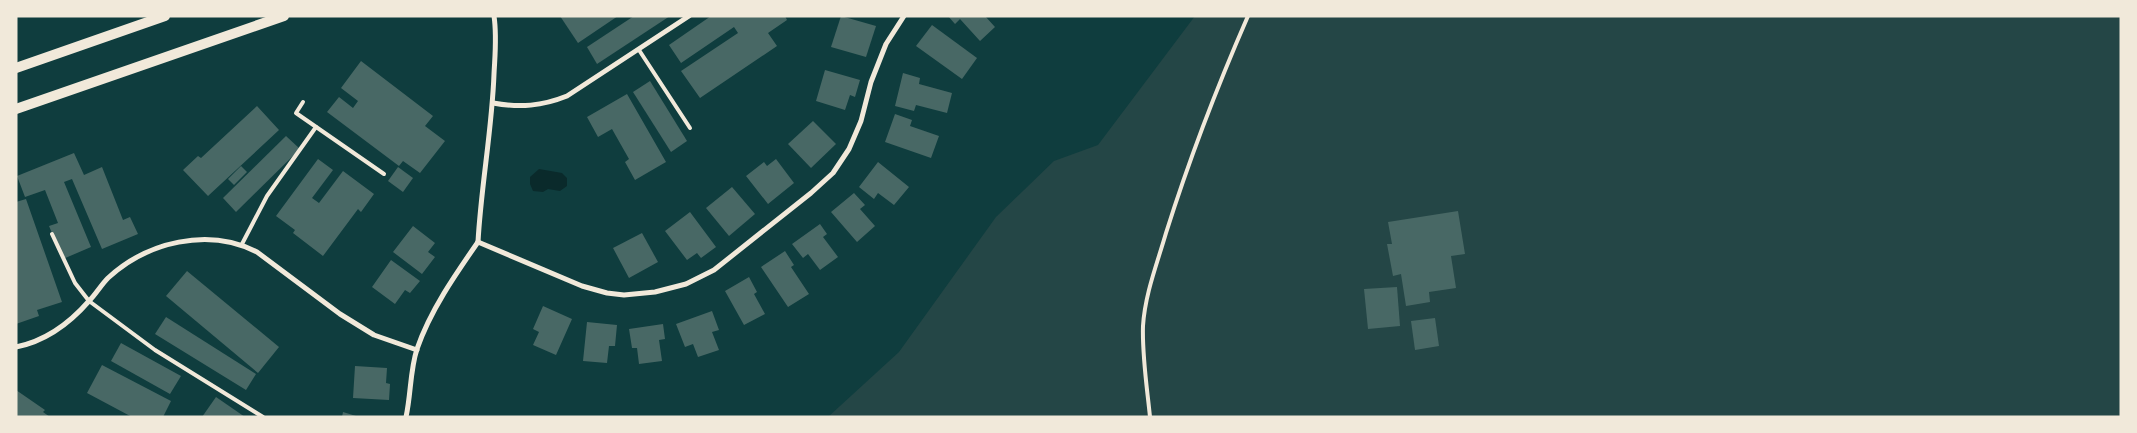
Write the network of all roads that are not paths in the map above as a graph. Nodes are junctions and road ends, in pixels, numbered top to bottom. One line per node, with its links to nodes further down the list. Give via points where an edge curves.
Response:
1 (165, 16): 8 (main road)
2 (284, 16): 11 (main road)
3 (494, 16): 10 (street)
4 (689, 16): 7 (street)
5 (904, 16): 16 (street, via 886,44 870,82 861,121 850,149 811,193 714,270 686,284 655,292 607,293 582,286)
6 (1248, 16): 23 (lane, via 1186,174 1148,292 1143,325)
7 (639, 50): 10 (street, via 567,96 549,103 530,107); 13 (lane)
8 (16, 68)
9 (303, 102): 12 (lane, via 296,113)
10 (493, 103): 16 (street)
11 (16, 109)
12 (316, 127): 14 (lane); 17 (lane, via 267,196)
13 (690, 128)
14 (384, 174)
15 (52, 234): 18 (lane, via 75,283)
16 (478, 242): 20 (street, via 457,273)
17 (242, 244): 18 (street, via 204,239 156,247 115,272); 20 (street, via 374,335)
18 (90, 301): 19 (street, via 52,335); 21 (lane, via 155,350)
19 (16, 347)
20 (417, 350): 22 (street)
21 (263, 417)
22 (406, 417)
23 (1150, 417)

